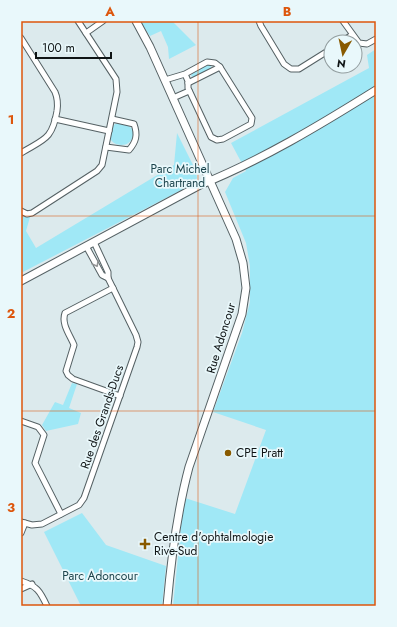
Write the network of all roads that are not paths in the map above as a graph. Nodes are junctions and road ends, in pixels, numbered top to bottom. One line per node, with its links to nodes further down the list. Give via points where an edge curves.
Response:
1 (86, 21): 6 (street)
2 (103, 21): 7 (street)
3 (136, 21): 15 (street, Rue Adoncour)
4 (259, 21): 12 (street, via 284,64 291,69 299,69)
5 (343, 21): 8 (street)
6 (80, 23): 7 (street)
7 (86, 33): 20 (street, via 116,79 117,92)
8 (351, 34)
9 (21, 38): 21 (street, via 57,97)
10 (376, 39): 11 (street)
11 (363, 44)
12 (323, 54)
13 (220, 67): 14 (street, via 209,62); 16 (street); 18 (street, via 252,118 250,125 222,139 215,139 209,134)
14 (185, 74): 15 (street); 16 (street)
15 (165, 80): 19 (street, Rue Adoncour)
16 (188, 83): 18 (street)
17 (376, 90): 25 (street, via 316,127)
18 (189, 91): 19 (street)
19 (173, 98): 25 (street, Rue Adoncour)
20 (112, 119): 22 (street); 23 (street, via 134,124 137,132 135,143 129,150)
21 (55, 120): 22 (street); 24 (street, via 46,138)
22 (109, 131): 23 (street)
23 (106, 147): 26 (street, via 102,165 97,171 32,213)
24 (21, 153)
25 (210, 181): 27 (street); 41 (street, Rue Adoncour, via 236,239 243,263 246,288 242,314 183,490)
26 (21, 211)
27 (94, 242): 28 (street); 29 (street, Rue des Grands-Ducs, via 108,272)
28 (86, 246): 29 (street, Rue des Grands-Ducs, one-way to 29, via 102,275); 30 (street)
29 (108, 278): 31 (street, Rue des Grands-Ducs)
30 (21, 281)
31 (112, 288): 32 (street, Rue des Grands-Ducs, via 138,342); 32 (street, via 65,313 64,324 74,345 66,371 73,379)
32 (120, 396): 34 (street, Rue des Grands-Ducs, via 84,498 79,505)
33 (21, 421): 34 (street, via 38,427 44,435 35,463)
34 (61, 514): 35 (street, Rue des Grands-Ducs, via 42,524 32,525)
35 (23, 522): 36 (street)
36 (21, 533)
37 (21, 581): 38 (street)
38 (32, 584): 39 (street); 40 (street)
39 (21, 589)
40 (47, 606)
41 (167, 606)

